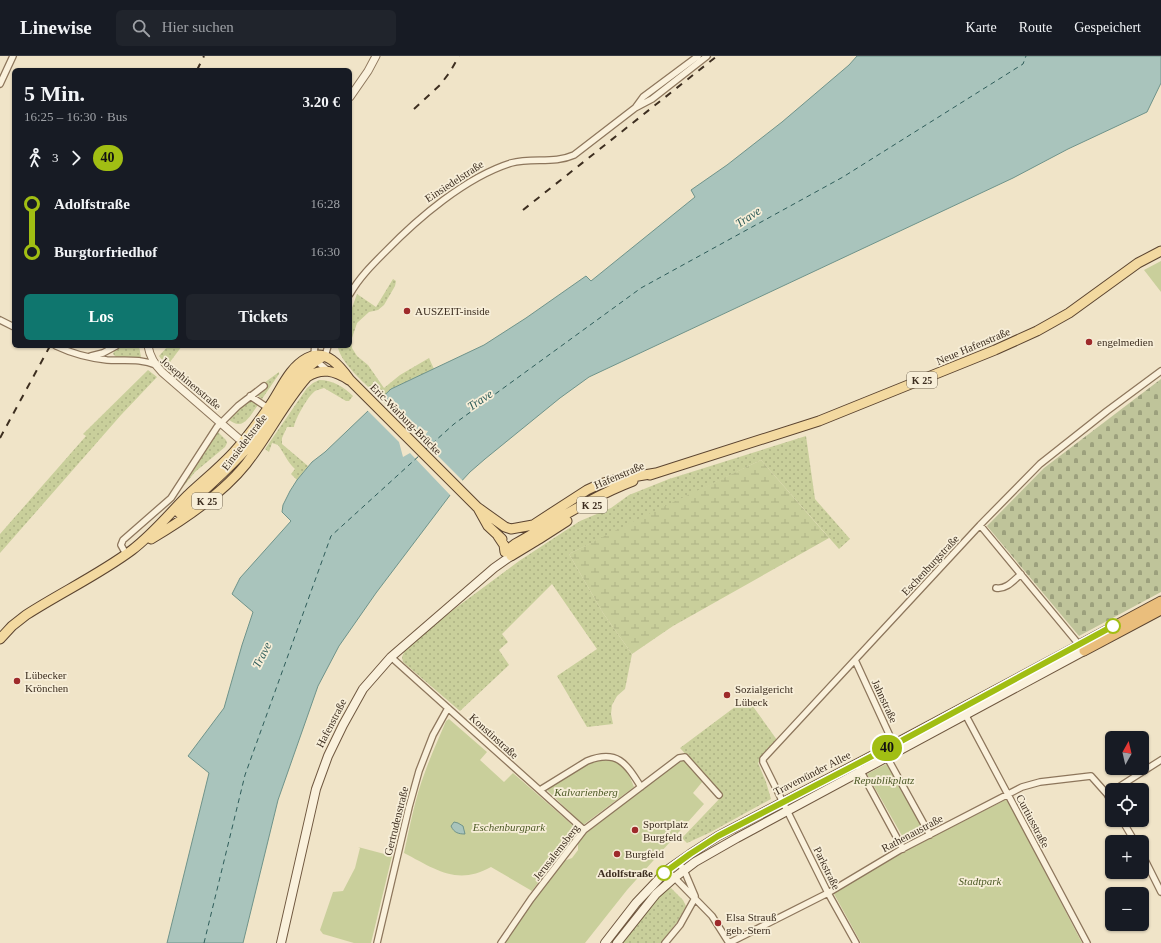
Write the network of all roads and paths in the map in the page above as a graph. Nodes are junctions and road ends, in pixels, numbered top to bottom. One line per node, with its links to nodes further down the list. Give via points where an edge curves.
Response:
1 (13, 56): 5 (street)
2 (376, 56): 6 (street)
3 (698, 56): 7 (street, via 643,98)
4 (706, 56): 7 (street, via 652,100)
5 (0, 84)
6 (352, 94)
7 (635, 108): 9 (street, Einsiedelstraße, via 574,155 565,159 520,160 473,180 413,224 371,265)
8 (1161, 251): 28 (main road, Neue Hafenstraße / K 25, via 1138,263 1069,313 1002,347 819,421)
9 (352, 291)
10 (0, 320): 11 (street)
11 (12, 326)
12 (60, 348): 18 (street, Josephinenstraße)
13 (112, 348): 18 (street)
14 (148, 348): 19 (street)
15 (327, 348): 17 (street)
16 (315, 354): 17 (main road, K 25); 20 (street); 25 (main road, Einsiedelstraße / K 25, via 295,367); 27 (main road, Einsiedelstraße / K 25)
17 (325, 356): 22 (main road, Eric-Warburg-Brücke / K 25, via 341,367)
18 (86, 358): 19 (street, Josephinenstraße, via 137,360)
19 (156, 365): 26 (street, Josephinenstraße)
20 (329, 371): 22 (main road, K 25); 27 (main road, Einsiedelstraße / K 25, via 316,372 307,377)
21 (1161, 371): 31 (street, Eschenburgstraße, via 1040,464)
22 (350, 380): 30 (main road, Eric-Warburg-Brücke / K 25)
23 (264, 386): 24 (street)
24 (250, 396): 25 (street, Einsiedelstraße); 26 (street)
25 (268, 408): 27 (main road, Einsiedelstraße / K 25)
26 (222, 423): 27 (street, Josephinenstraße); 36 (street, via 171,498 121,543)
27 (248, 447): 36 (main road, Einsiedelstraße / K 25, via 216,470); 36 (main road, Einsiedelstraße / K 25, via 152,539)
28 (665, 470): 29 (main road, Hafenstraße / K 25)
29 (656, 473): 32 (main road, K 25, via 600,484 533,526); 34 (main road, Hafenstraße / K 25, via 594,504); 35 (main road, Hafenstraße / K 25, via 606,492)
30 (477, 507): 32 (main road, Eric-Warburg-Brücke / K 25, via 499,524); 33 (main road, Eric-Warburg-Brücke / K 25, via 488,526)
31 (980, 525): 38 (street); 45 (street, Eschenburgstraße)
32 (511, 529): 35 (main road, via 516,534)
33 (498, 536): 35 (main road, Eric-Warburg-Brücke / K 25); 37 (main road, K 25)
34 (532, 543): 35 (main road, Eric-Warburg-Brücke / K 25); 37 (main road, Hafenstraße)
35 (515, 544): 37 (main road, Hafenstraße)
36 (129, 552): 42 (main road, Einsiedelstraße / K 25, via 26,615)
37 (508, 554): 44 (main road, Hafenstraße)
38 (1021, 574): 39 (street, via 1005,587); 43 (street)
39 (996, 588)
40 (1161, 601): 43 (highway, Travemünder Allee)
41 (1161, 610): 43 (highway, Travemünder Allee)
42 (0, 639)
43 (1082, 648): 47 (main road, Travemünder Allee)
44 (391, 656): 46 (street, Konstinstraße); 72 (main road, Hafenstraße, via 363,689 328,756 316,790)
45 (855, 660): 48 (street, Jahnstraße); 59 (street, Eschenburgstraße, via 763,759)
46 (448, 708): 56 (street, Konstinstraße); 73 (street, Gertrudenstraße, via 420,771)
47 (963, 711): 48 (main road, Travemünder Allee); 58 (street, Curtiusstraße)
48 (896, 748): 49 (main road, Travemünder Allee)
49 (885, 754): 51 (main road, Travemünder Allee); 52 (main road, Travemünder Allee); 62 (street)
50 (1161, 760): 53 (street)
51 (857, 763): 52 (street); 59 (main road, Travemünder Allee)
52 (861, 771): 60 (main road, Travemünder Allee); 63 (street)
53 (1125, 783)
54 (641, 787): 56 (street, via 622,762 608,756 588,761); 57 (street, Jerusalemsberg, via 678,758 685,757); 61 (street, Jerusalemsberg)
55 (1105, 787): 58 (street, Rathenaustraße, via 1090,776 1040,782 1022,787)
56 (540, 790): 61 (street, Konstinstraße)
57 (719, 795)
58 (1008, 795): 62 (street, Rathenaustraße); 80 (street, Curtiusstraße)
59 (783, 801): 60 (street, Parkstraße); 64 (main road, Travemünder Allee, via 718,836)
60 (788, 810): 67 (main road, Travemünder Allee, via 716,849); 69 (street, Parkstraße)
61 (584, 830): 74 (street, Jerusalemsberg)
62 (930, 835): 63 (street, Rathenaustraße)
63 (903, 849): 69 (street, Rathenaustraße)
64 (678, 862): 66 (main road, Travemünder Allee); 67 (street)
65 (1149, 868): 70 (street)
66 (667, 870): 68 (street); 75 (main road, Travemünder Allee, via 636,903)
67 (684, 870): 68 (main road, Travemünder Allee); 71 (street)
68 (674, 878): 71 (street); 76 (main road, Travemünder Allee, via 656,894)
69 (828, 892): 78 (street, Rathenaustraße); 79 (street, Parkstraße)
70 (1161, 892)
71 (695, 898): 77 (street, via 680,925); 78 (street, via 712,916)
72 (280, 943)
73 (377, 943)
74 (501, 943)
75 (605, 943)
76 (616, 943)
77 (665, 943)
78 (729, 943)
79 (856, 943)
80 (1086, 943)

